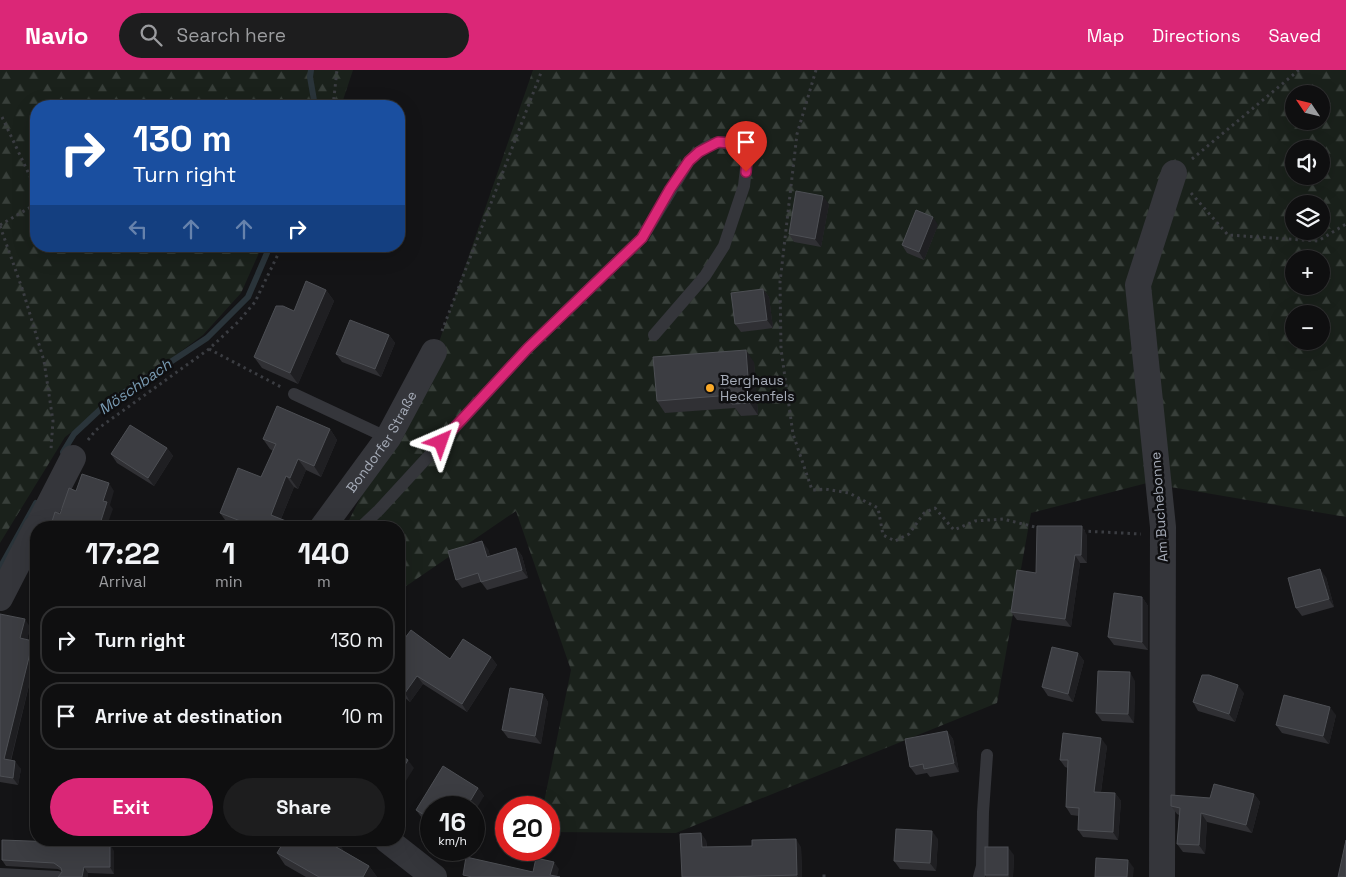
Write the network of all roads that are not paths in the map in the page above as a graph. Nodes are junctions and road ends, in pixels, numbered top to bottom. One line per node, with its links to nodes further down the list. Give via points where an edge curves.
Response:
1 (1174, 174): 18 (street, Am Buchebonne, via 1138,285 1163,527)
2 (654, 335): 9 (lane, via 705,276 724,246 744,186 747,159 730,143 718,142 689,161 642,238 528,348)
3 (434, 352): 5 (street, Bondorfer Straße)
4 (294, 394): 5 (lane)
5 (388, 438): 8 (street, Bondorfer Straße)
6 (61, 456): 7 (street)
7 (38, 521)
8 (327, 521)
9 (367, 521)
10 (30, 540): 11 (street)
11 (0, 598)
12 (987, 755): 17 (lane)
13 (395, 846): 16 (street)
14 (0, 874): 15 (lane)
15 (58, 877)
16 (434, 877)
17 (979, 877)
18 (1162, 877)

